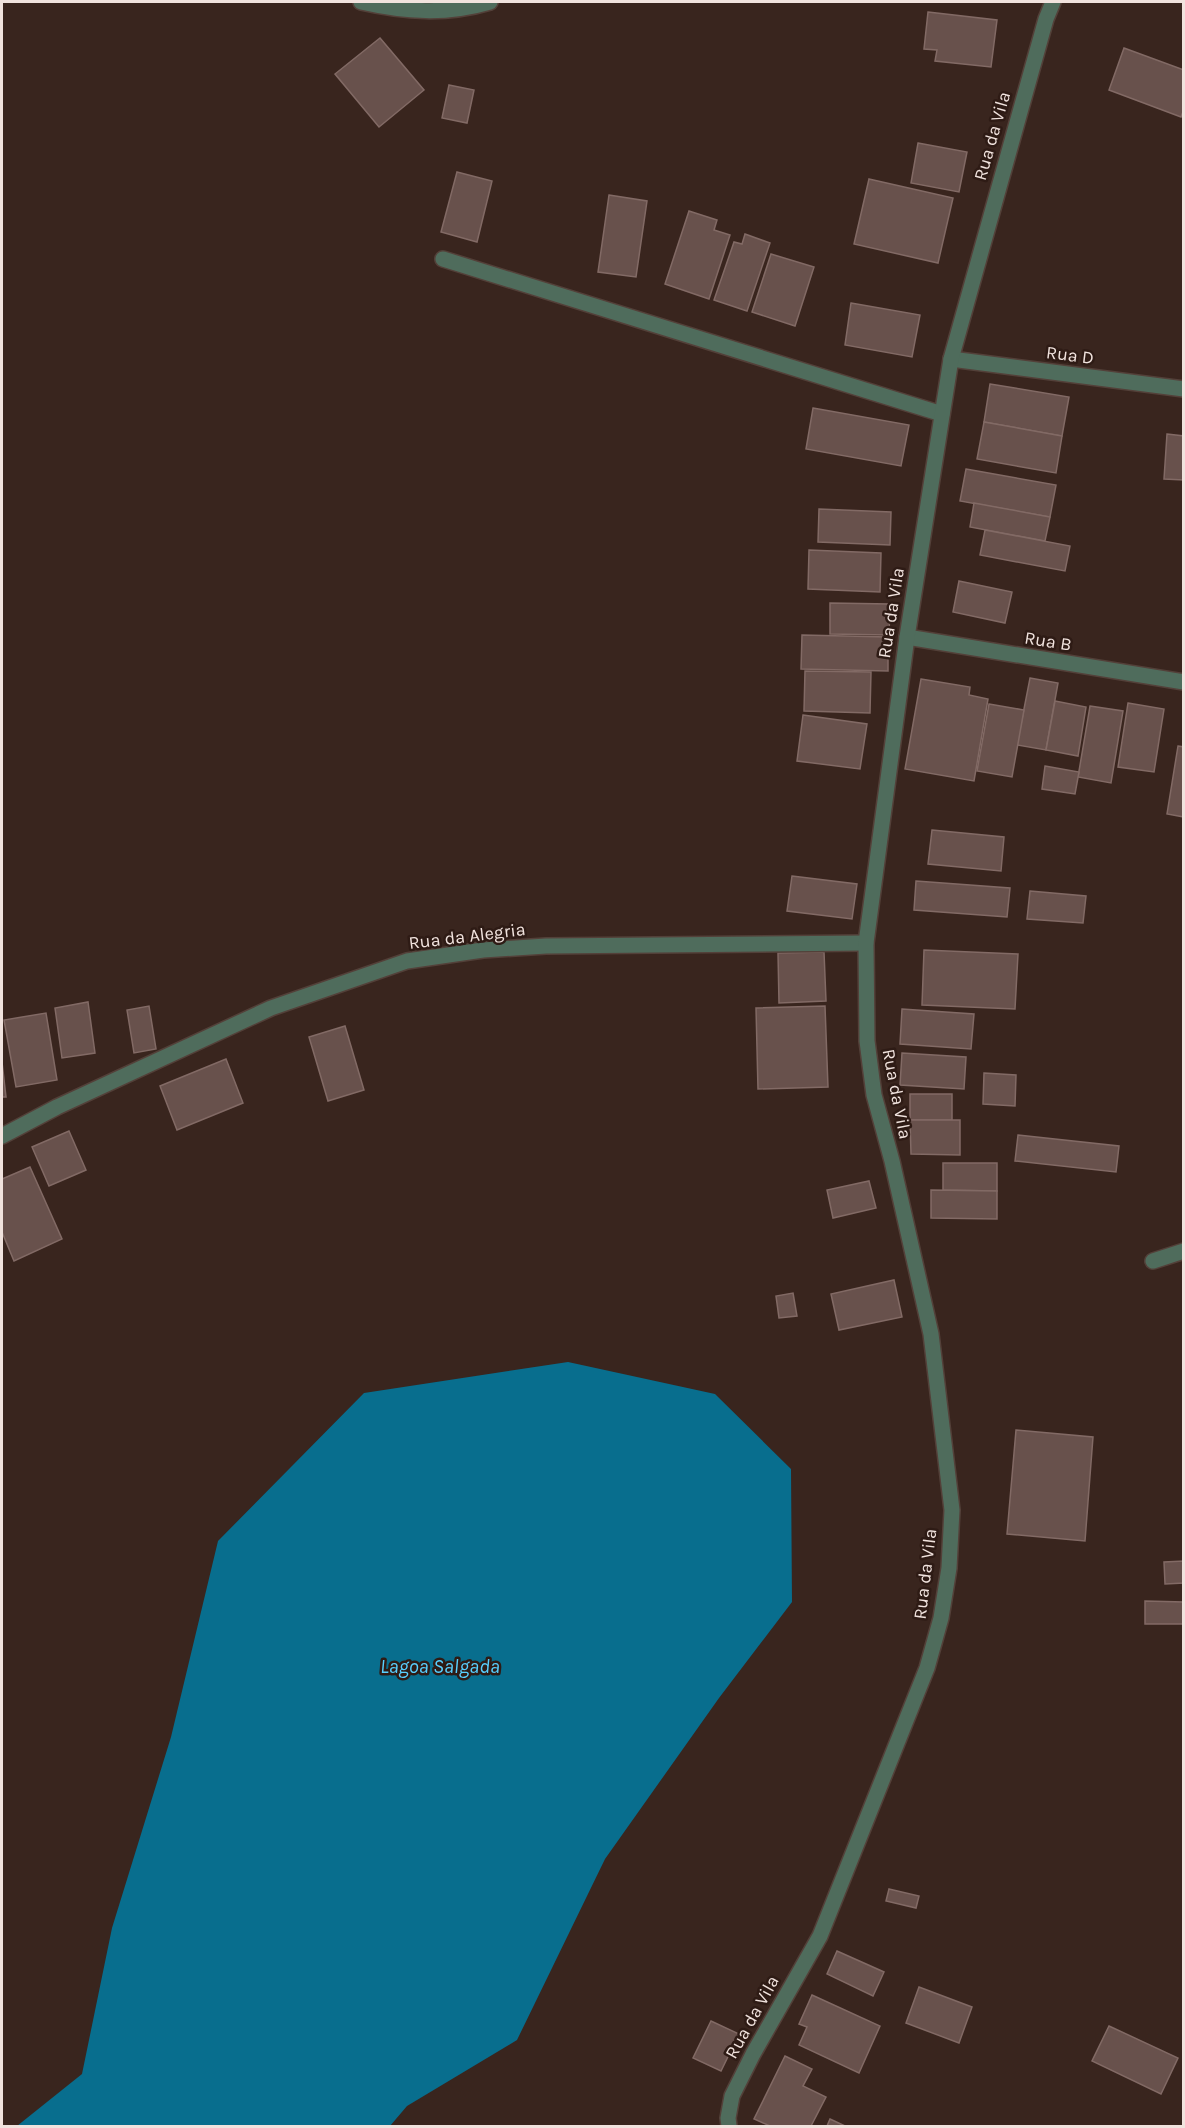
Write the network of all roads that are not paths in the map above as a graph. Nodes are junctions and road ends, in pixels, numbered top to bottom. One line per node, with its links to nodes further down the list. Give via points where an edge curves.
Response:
1 (361, 2): 2 (street, via 421,12)
2 (490, 2)
3 (1053, 2): 5 (street, Rua da Vila)
4 (444, 259): 7 (street)
5 (951, 359): 6 (street, Rua D); 7 (street, Rua da Vila)
6 (1184, 389)
7 (942, 414): 8 (street, Rua da Vila)
8 (907, 638): 9 (street, Rua B); 10 (street, Rua da Vila)
9 (1184, 682)
10 (866, 943): 11 (street, Rua da Alegria, via 546,946 407,961 271,1008); 14 (street, Rua da Vila, via 867,1041 874,1095 931,1334 952,1510 949,1568 927,1668 820,1936 732,2096)
11 (2, 1136)
12 (1184, 1251): 13 (street)
13 (1153, 1261)
14 (729, 2127)

